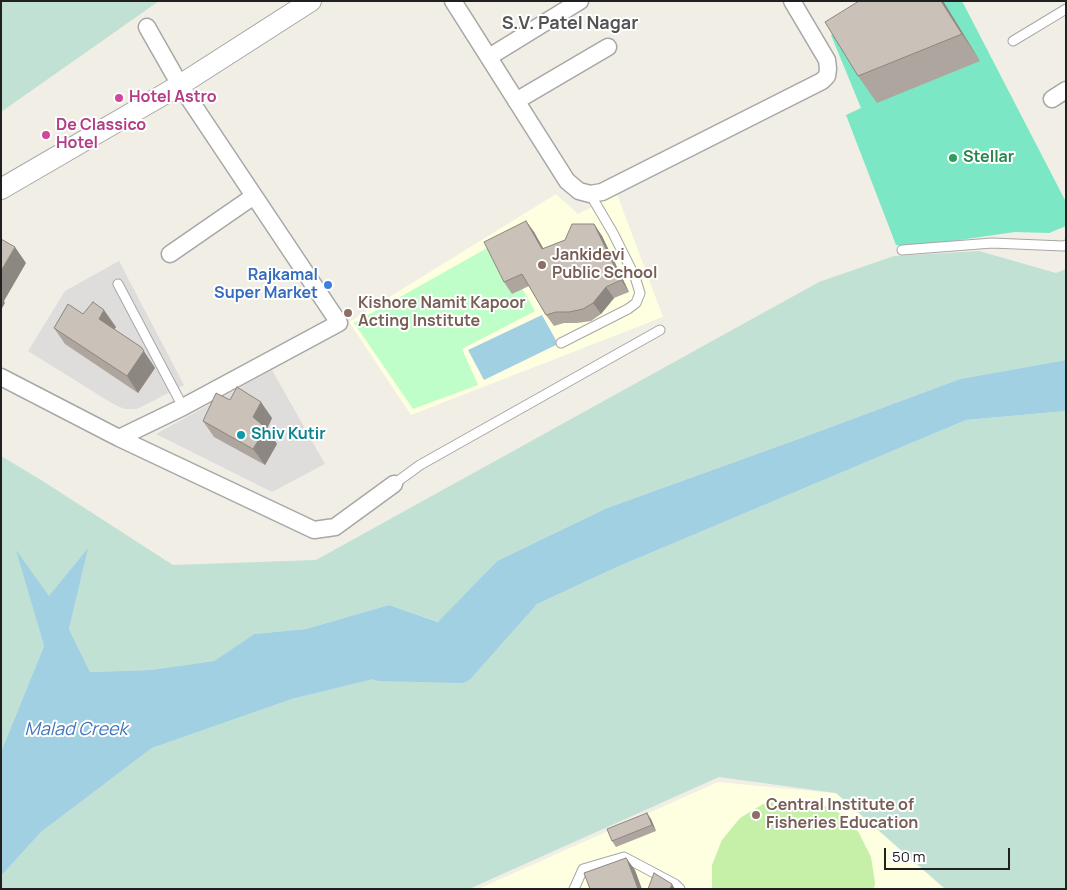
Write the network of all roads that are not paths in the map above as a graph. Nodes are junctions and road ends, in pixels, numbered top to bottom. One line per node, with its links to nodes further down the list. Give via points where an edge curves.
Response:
1 (311, 1): 10 (street)
2 (453, 1): 9 (street)
3 (580, 1): 9 (street)
4 (792, 1): 13 (street, via 827,60 827,76 822,81 602,192)
5 (1066, 9): 7 (lane)
6 (148, 27): 10 (street)
7 (1013, 41)
8 (608, 47): 11 (street)
9 (488, 57): 11 (street)
10 (180, 85): 12 (street); 14 (street)
11 (516, 101): 13 (street, via 567,181 579,191)
12 (1, 189)
13 (590, 194): 20 (lane, via 614,233 640,293 636,303 628,309)
14 (254, 196): 17 (street); 22 (street, via 339,323)
15 (1066, 245): 16 (lane, via 992,243)
16 (902, 250)
17 (170, 254)
18 (118, 284): 22 (lane)
19 (660, 330): 24 (lane, via 420,466)
20 (561, 343)
21 (1, 377): 23 (street)
22 (183, 407): 23 (street)
23 (119, 438): 24 (street, via 314,530 335,527)
24 (394, 484)
25 (574, 889): 26 (lane, via 583,869 624,857)
26 (680, 889)

